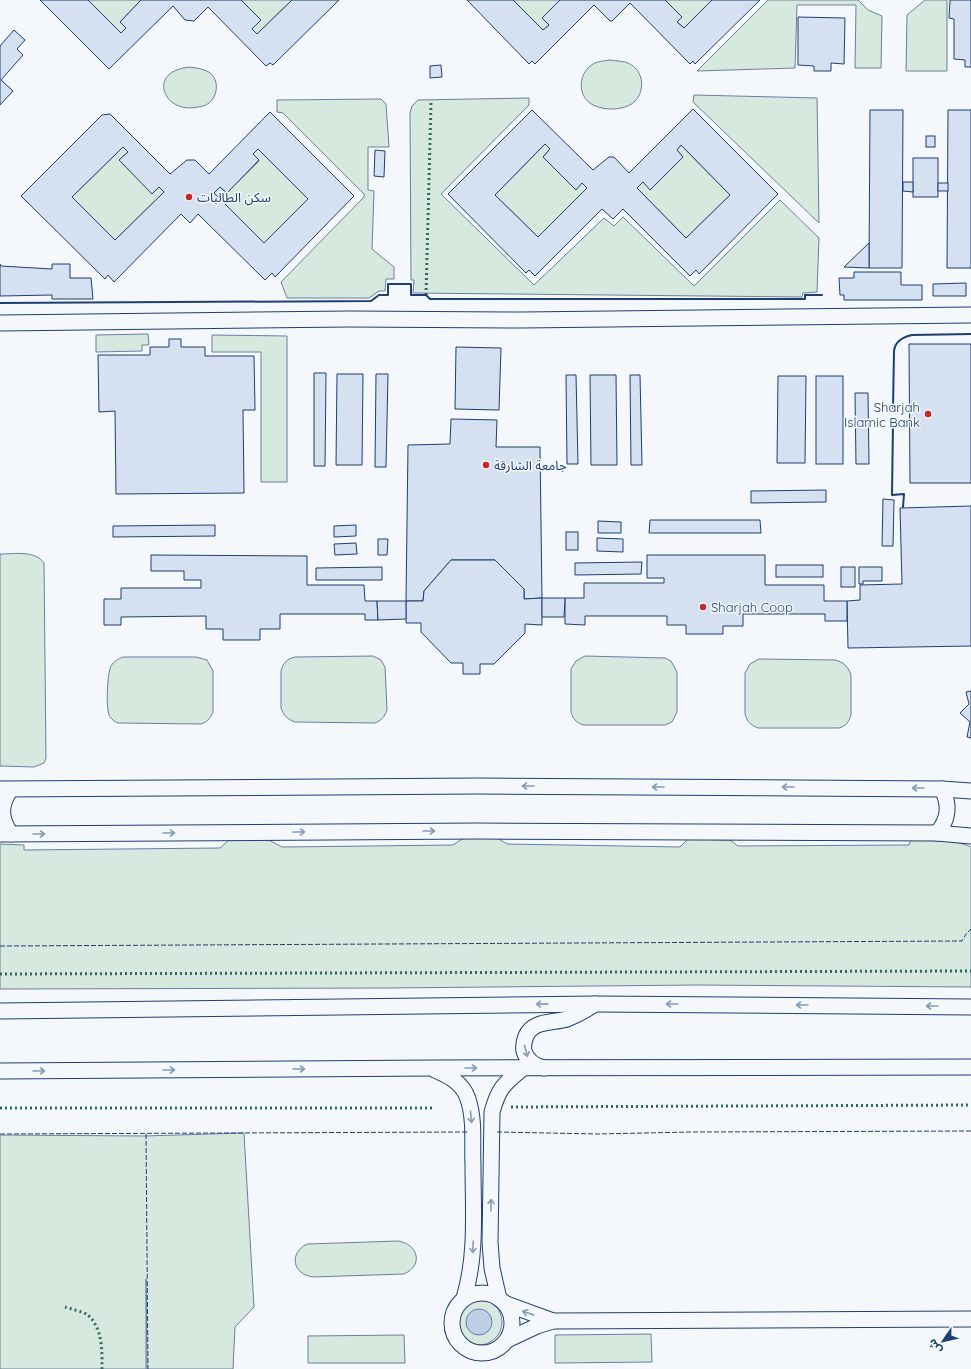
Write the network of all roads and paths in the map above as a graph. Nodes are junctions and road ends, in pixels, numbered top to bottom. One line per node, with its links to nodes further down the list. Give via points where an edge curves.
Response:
1 (971, 315): 2 (street)
2 (0, 323)
3 (942, 789): 4 (street, one-way to 4, via 448,786); 5 (street); 6 (street, via 947,813)
4 (5, 790): 7 (street, via 2,817)
5 (971, 791)
6 (937, 833): 7 (street, one-way to 6, via 478,831); 8 (street)
7 (5, 834)
8 (971, 836)
9 (596, 1004): 10 (street, one-way to 9); 11 (street, one-way to 11); 15 (street, one-way to 15, via 576,1016 539,1024 529,1030 524,1041 525,1054 533,1064)
10 (971, 1007)
11 (0, 1011)
12 (971, 1066): 15 (street)
13 (433, 1068): 14 (street, one-way to 14); 16 (street, one-way to 13); 17 (street, one-way to 17, via 460,1085 468,1098 472,1115)
14 (523, 1068): 15 (street); 18 (street, via 504,1085 497,1096 492,1112)
15 (545, 1068)
16 (0, 1071)
17 (473, 1166): 18 (street); 19 (street, one-way to 19, via 472,1258 469,1284)
18 (492, 1166): 20 (street, one-way to 18, via 492,1268 490,1242)
19 (464, 1298): 20 (street, via 482,1293 491,1294); 23 (street, via 456,1306 452,1317 452,1328 462,1346 471,1351 491,1352)
20 (502, 1301): 22 (street, one-way to 20); 23 (street, via 512,1321)
21 (971, 1319): 22 (street)
22 (553, 1320): 23 (street)
23 (507, 1340)

